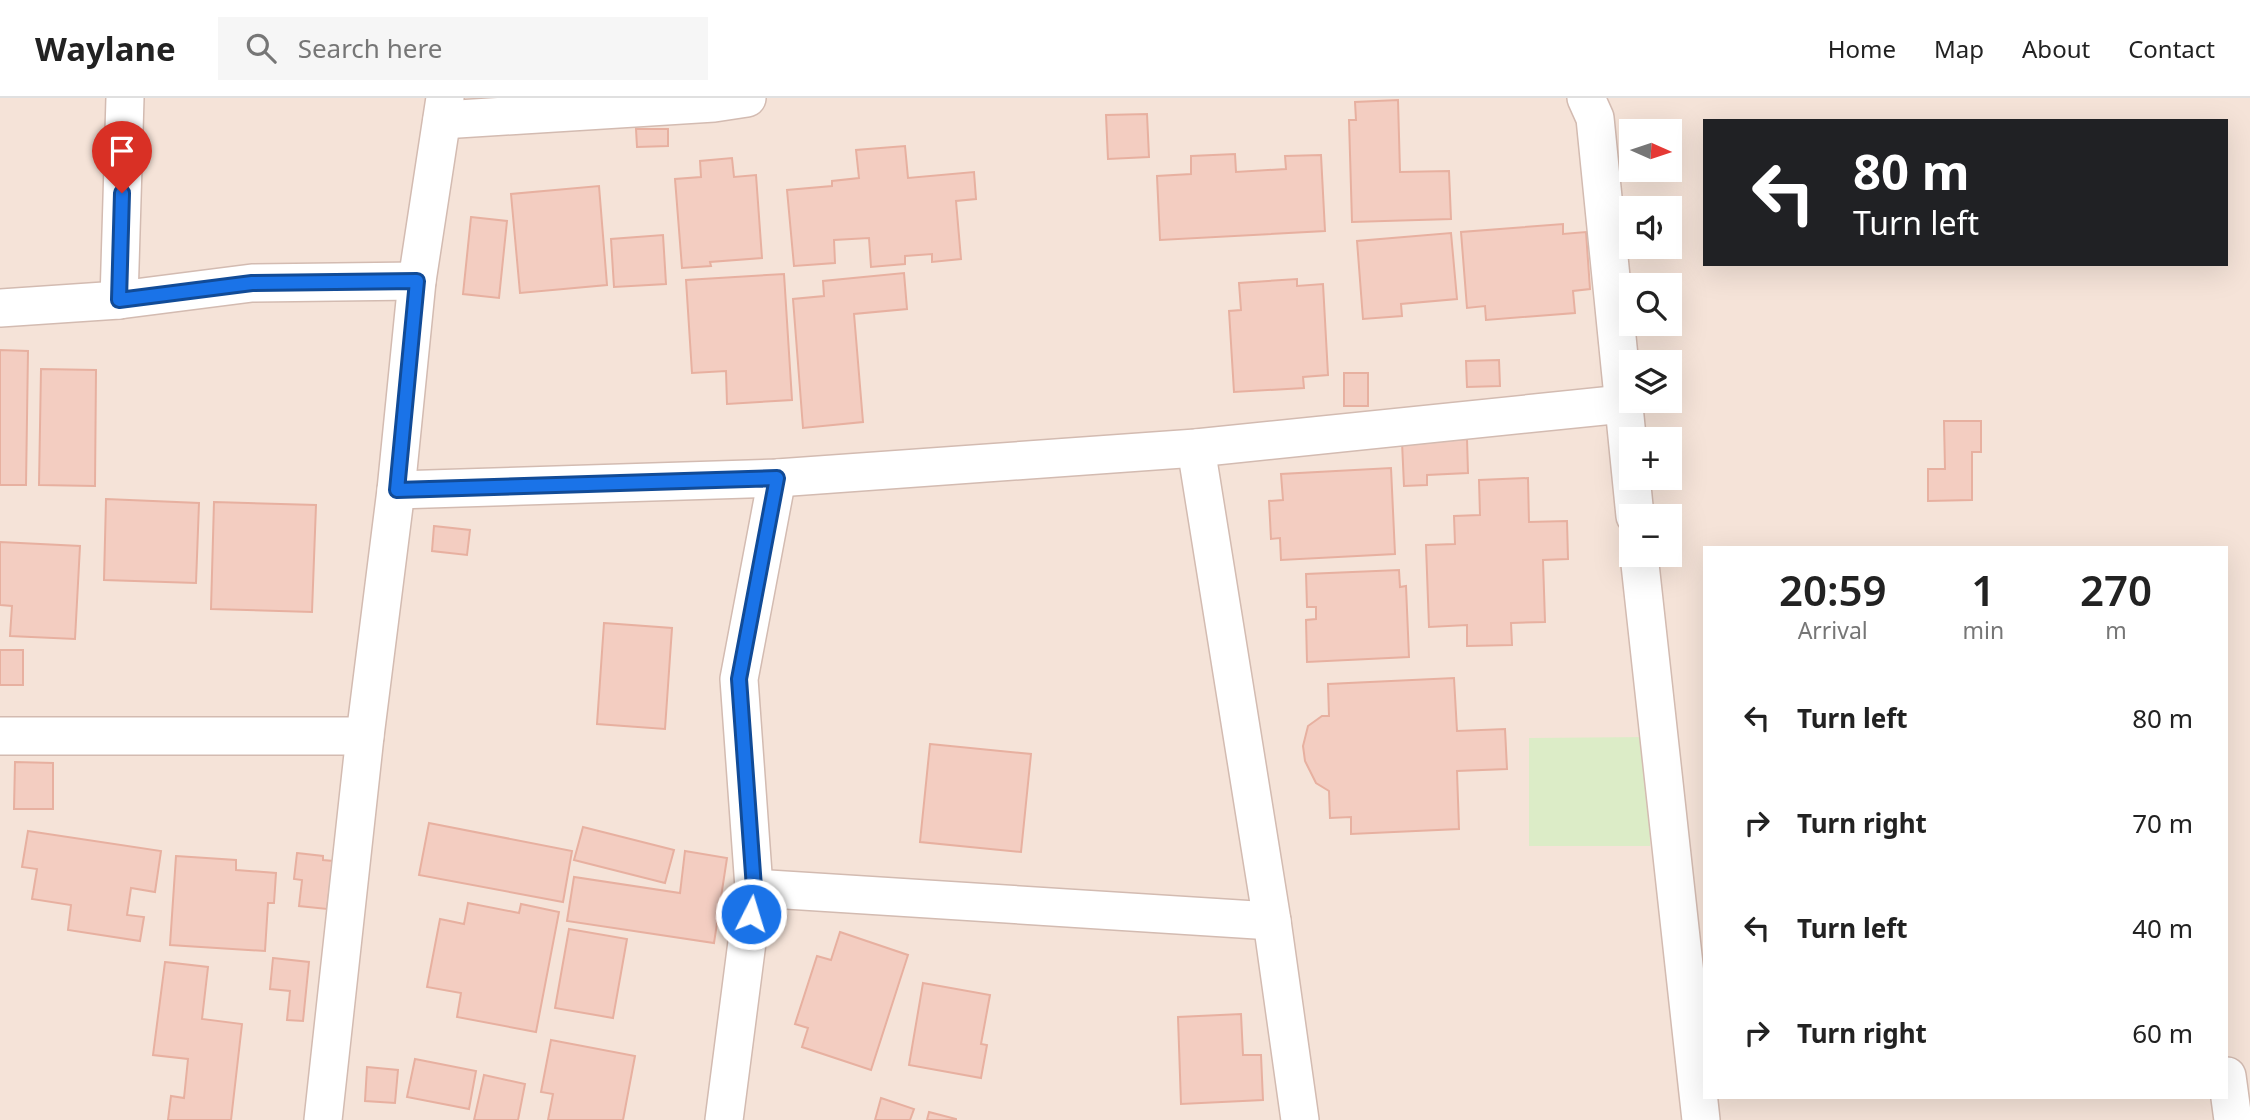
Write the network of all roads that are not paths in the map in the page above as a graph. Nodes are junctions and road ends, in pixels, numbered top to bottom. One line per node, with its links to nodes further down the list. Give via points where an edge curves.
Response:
1 (125, 98): 6 (street)
2 (747, 98): 4 (street, via 714,103)
3 (1586, 98): 8 (street, via 1595,118)
4 (444, 109): 5 (street)
5 (417, 281): 6 (street, via 252,283); 13 (street)
6 (119, 300): 7 (street)
7 (0, 308)
8 (1619, 363)
9 (1619, 404): 11 (street)
10 (1624, 413): 14 (street)
11 (1196, 448): 12 (street); 19 (street)
12 (777, 478): 13 (street); 18 (street, via 739,679)
13 (397, 490): 17 (street)
14 (1634, 504)
15 (1640, 567): 24 (street)
16 (0, 736): 17 (street)
17 (365, 736): 21 (street)
18 (754, 888): 19 (street); 22 (street)
19 (1272, 921): 23 (street)
20 (2228, 1083): 25 (street)
21 (323, 1120)
22 (724, 1120)
23 (1300, 1120)
24 (1701, 1120)
25 (2233, 1120)

